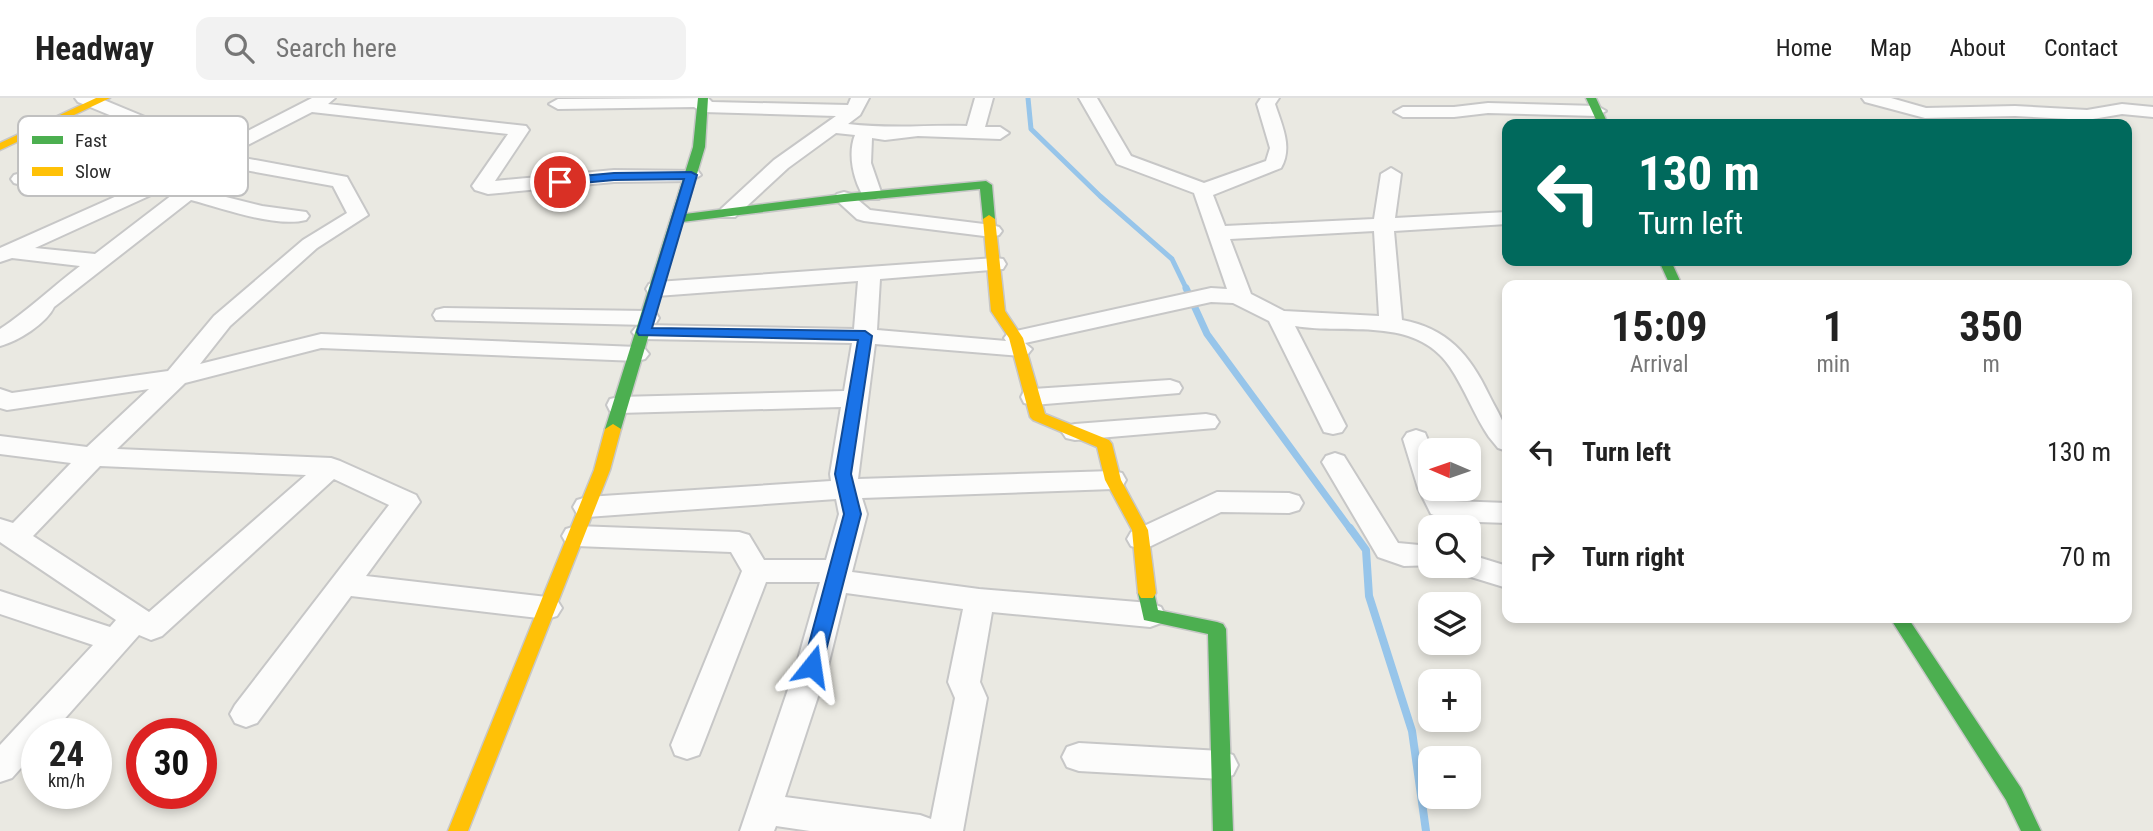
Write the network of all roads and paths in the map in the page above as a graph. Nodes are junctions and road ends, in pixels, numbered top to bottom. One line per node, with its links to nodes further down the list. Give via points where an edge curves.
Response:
1 (984, 98): 20 (street)
2 (1088, 98): 29 (street, via 1124,160)
3 (1270, 98): 29 (street, via 1266,104 1279,153 1274,164)
4 (1871, 98): 16 (street)
5 (90, 99): 13 (street); 14 (street); 15 (street)
6 (319, 102): 24 (street); 28 (street, via 374,116 520,130 482,186 488,188 614,176)
7 (703, 102): 8 (street); 9 (street); 28 (street)
8 (558, 104)
9 (857, 105): 17 (street)
10 (1597, 111): 12 (street, via 1488,108)
11 (2153, 112): 16 (street, via 2015,111)
12 (1403, 113)
13 (49, 116)
14 (57, 116)
15 (129, 116)
16 (1926, 118)
17 (832, 127): 19 (street); 36 (street, via 781,164)
18 (18, 129): 22 (street)
19 (866, 131): 20 (street); 30 (street, via 859,160)
20 (974, 132): 21 (street)
21 (1000, 133)
22 (0, 136)
23 (18, 137): 25 (street)
24 (248, 138)
25 (0, 146)
26 (248, 165): 57 (street, via 340,181 358,215 310,244 222,321)
27 (1391, 174): 41 (street)
28 (691, 175): 40 (street)
29 (1205, 190): 43 (street)
30 (872, 195): 34 (street); 42 (street, via 986,185)
31 (131, 196): 44 (street)
32 (182, 196): 45 (street)
33 (202, 196): 38 (street, via 262,212)
34 (844, 198): 36 (street); 42 (street, via 864,215)
35 (1488, 208): 37 (street)
36 (727, 213): 40 (street)
37 (1502, 215)
38 (299, 216)
39 (1502, 218): 41 (street)
40 (678, 219): 48 (street)
41 (1384, 222): 43 (street); 52 (street, via 1383,264)
42 (992, 231): 46 (street)
43 (1217, 233): 49 (street)
44 (4, 254): 45 (street)
45 (98, 261): 55 (street, via 45,303 40,313)
46 (995, 264): 47 (street); 56 (street, via 998,311)
47 (870, 273): 48 (street); 54 (street)
48 (657, 289): 53 (street)
49 (1241, 298): 51 (street); 56 (street, via 1211,295)
50 (444, 315): 53 (street)
51 (1279, 317): 52 (street); 64 (street)
52 (1392, 326): 66 (street, via 1430,335 1447,348)
53 (643, 335): 54 (street); 57 (street, via 321,341); 62 (street)
54 (865, 336): 56 (street); 60 (street)
55 (0, 339)
56 (1018, 343): 59 (street)
57 (176, 378): 61 (street); 70 (street)
58 (1170, 388): 59 (street)
59 (1033, 397): 65 (street, via 1038,417)
60 (855, 399): 62 (street); 74 (street, via 843,474)
61 (2, 402)
62 (619, 405): 77 (street)
63 (1206, 422): 65 (street)
64 (1333, 426)
65 (1076, 432): 73 (street, via 1104,443)
66 (1502, 434)
67 (1416, 439): 69 (street)
68 (0, 445): 70 (street)
69 (1418, 445)
70 (93, 457): 72 (street); 79 (street)
71 (1335, 462): 82 (street, via 1388,550)
72 (331, 467): 87 (street, via 406,502); 92 (street, via 151,628)
73 (1113, 480): 74 (street); 81 (street)
74 (847, 489): 77 (street); 86 (street, via 853,514)
75 (1438, 501): 78 (street, via 1450,511)
76 (1289, 503): 81 (street, via 1217,502)
77 (587, 507): 80 (street)
78 (1502, 513)
79 (8, 533): 92 (street)
80 (576, 536): 84 (street, via 738,542); 90 (street)
81 (1141, 540): 91 (street)
82 (1418, 557)
83 (1481, 569): 85 (street)
84 (756, 571): 86 (street); 96 (street)
85 (1502, 575)
86 (836, 576): 88 (street); 100 (street, via 812,666)
87 (343, 584): 90 (street); 95 (street)
88 (979, 600): 91 (street); 103 (street, via 964,682 971,698)
89 (0, 601): 94 (street)
90 (547, 608): 101 (street)
91 (1150, 615): 98 (street, via 1217,629)
92 (137, 617): 94 (street)
93 (1902, 623): 105 (street, via 2014,794)
94 (116, 641): 99 (street)
95 (246, 714)
96 (687, 745)
97 (1079, 757): 98 (street)
98 (1221, 765): 104 (street)
99 (0, 768)
100 (760, 820): 102 (street)
101 (457, 831)
102 (920, 831)
103 (946, 831)
104 (1223, 831)
105 (2031, 831)

